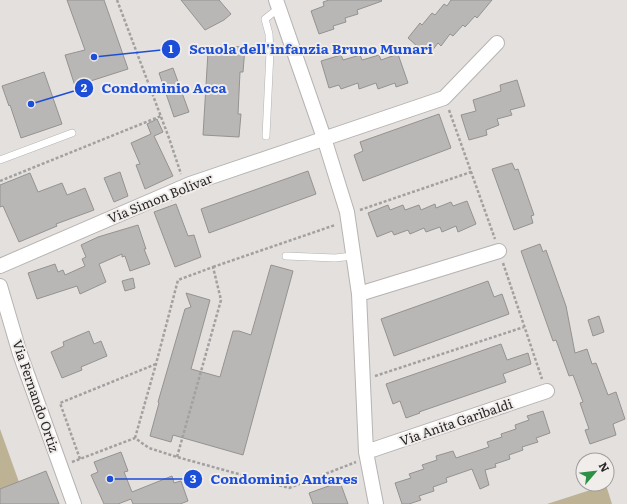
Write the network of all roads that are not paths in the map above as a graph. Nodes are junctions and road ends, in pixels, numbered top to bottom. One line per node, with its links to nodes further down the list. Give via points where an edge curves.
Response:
1 (277, 4): 4 (lane, via 265,19 270,52); 5 (street)
2 (497, 43): 5 (street, via 444,98)
3 (72, 133): 6 (lane)
4 (266, 136)
5 (324, 138): 9 (street, via 347,212); 10 (street, Via Simon Bolivar, via 185,186)
6 (0, 160)
7 (500, 251): 12 (street)
8 (286, 256): 9 (lane)
9 (353, 256): 12 (street)
10 (0, 266)
11 (0, 286): 15 (street, Via Fernando Ortiz, via 20,354)
12 (359, 294): 14 (street)
13 (546, 391): 14 (street, Via Anita Garibaldi)
14 (362, 457): 16 (street)
15 (74, 504)
16 (376, 504)

